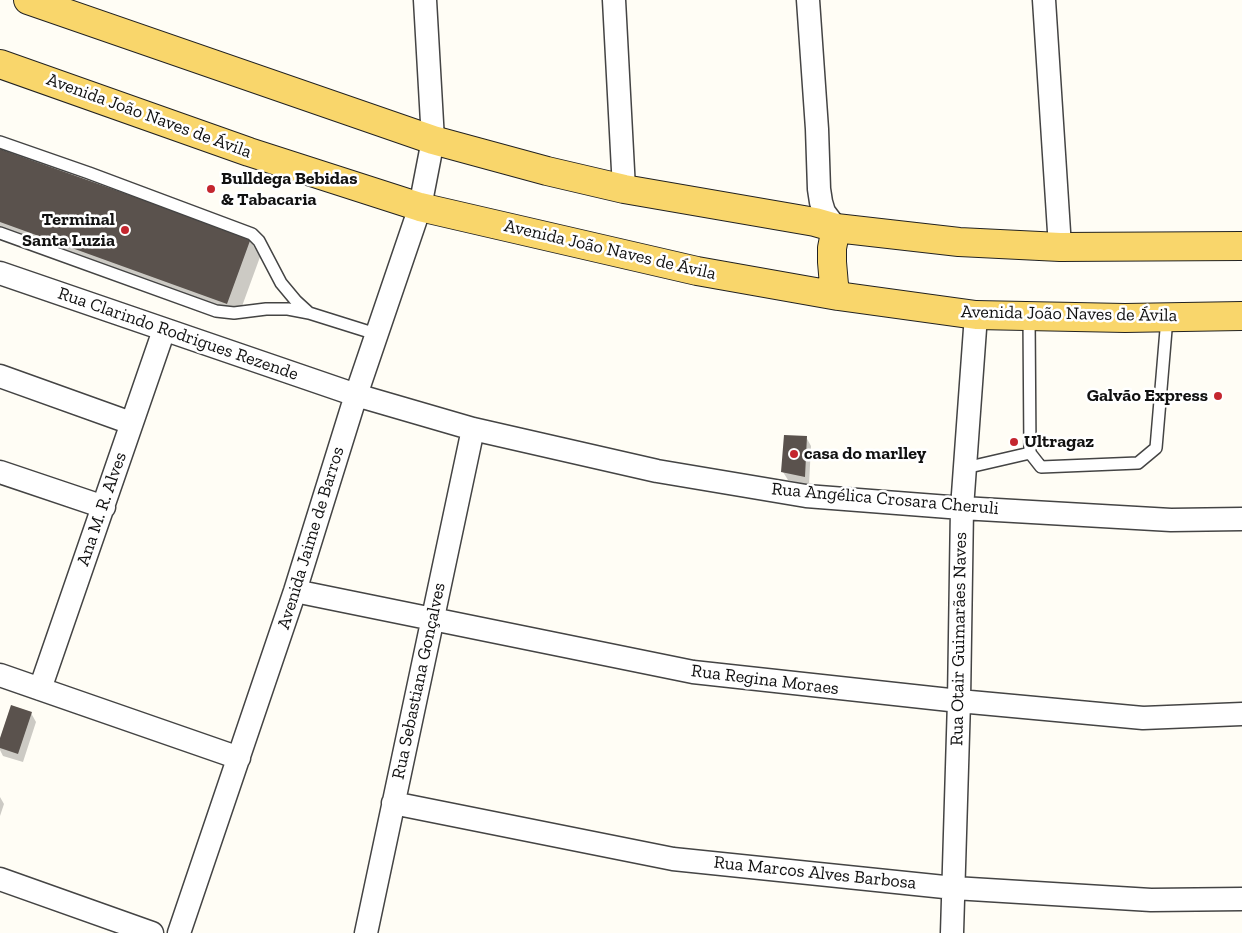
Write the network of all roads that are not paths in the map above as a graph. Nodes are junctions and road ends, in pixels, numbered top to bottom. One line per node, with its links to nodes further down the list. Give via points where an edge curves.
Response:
1 (425, 0): 7 (street, Avenida Jaime de Barros)
2 (614, 0): 9 (street)
3 (808, 0): 11 (street, via 819,189 824,212)
4 (1044, 0): 14 (street)
5 (38, 2): 7 (main road)
6 (0, 64): 10 (main road, Avenida João Naves de Ávila, via 249,152)
7 (433, 140): 9 (main road); 10 (street, Avenida Jaime de Barros)
8 (0, 142): 17 (lane, via 252,234 281,283)
9 (624, 188): 11 (main road)
10 (420, 207): 16 (main road, Avenida João Naves de Ávila, via 698,271); 23 (street, Avenida Jaime de Barros)
11 (836, 228): 14 (main road, via 959,242); 16 (main road, via 832,262)
12 (0, 233): 17 (lane, via 216,312 288,309)
13 (1242, 246): 14 (main road)
14 (1060, 247)
15 (0, 273): 22 (street, Rua Clarindo Rodrigues Rezende)
16 (838, 296): 18 (main road, Avenida João Naves de Ávila)
17 (310, 314): 23 (lane)
18 (976, 315): 19 (main road, Avenida João Naves de Ávila); 29 (street, Rua Otair Guimarães Naves)
19 (1029, 316): 21 (main road, Avenida João Naves de Ávila); 28 (lane)
20 (1242, 316): 21 (main road, Avenida João Naves de Ávila)
21 (1167, 318): 28 (lane, via 1156,448 1138,463 1041,467)
22 (164, 330): 25 (street, Rua Clarindo Rodrigues Rezende); 26 (street, Ana M. R. Alves)
23 (376, 334): 25 (street, Avenida Jaime de Barros)
24 (0, 376): 26 (street)
25 (356, 395): 27 (street, Rua Clarindo Rodrigues Rezende); 34 (street, Avenida Jaime de Barros)
26 (131, 423): 31 (street, Ana M. R. Alves)
27 (473, 429): 32 (street, Rua Angélica Crosara Cheruli, via 657,471 806,496); 35 (street, Rua Sebastiana Gonçalves)
28 (1030, 453): 29 (lane)
29 (965, 468): 32 (street, Rua Otair Guimarães Naves)
30 (0, 472): 31 (street)
31 (104, 507): 37 (street, Ana M. R. Alves)
32 (962, 508): 33 (street, Rua Angélica Crosara Cheruli, via 1170,520); 38 (street, Rua Otair Guimarães Naves)
33 (1242, 519)
34 (295, 591): 35 (street, Rua Regina Moraes); 40 (street, Avenida Jaime de Barros)
35 (433, 619): 38 (street, Rua Regina Moraes, via 693,672); 41 (street, Rua Sebastiana Gonçalves)
36 (0, 675): 37 (street)
37 (40, 689): 40 (street)
38 (959, 701): 39 (street, Rua Regina Moraes, via 1143,718); 43 (street, Rua Otair Guimarães Naves)
39 (1242, 714)
40 (239, 758): 46 (street, Avenida Jaime de Barros)
41 (393, 803): 43 (street, Rua Marcos Alves Barbosa, via 674,859); 47 (street, Rua Sebastiana Gonçalves)
42 (0, 880): 45 (street)
43 (954, 888): 44 (street, Rua Marcos Alves Barbosa, via 1150,900); 48 (street, Rua Otair Guimarães Naves)
44 (1242, 899)
45 (152, 933)
46 (178, 933)
47 (366, 933)
48 (952, 933)

